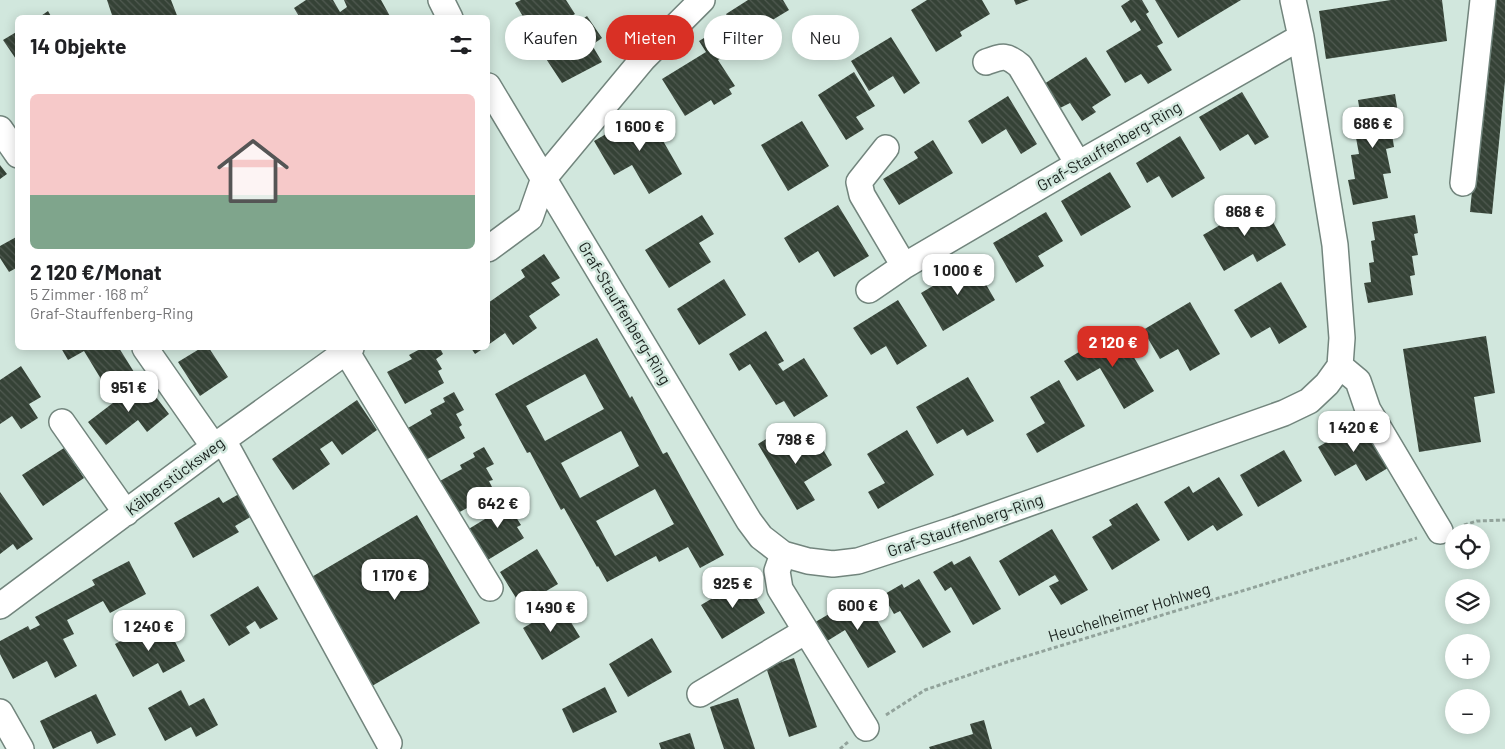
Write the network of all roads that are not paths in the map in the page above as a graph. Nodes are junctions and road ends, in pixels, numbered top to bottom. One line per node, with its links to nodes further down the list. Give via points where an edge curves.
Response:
1 (441, 0): 5 (street)
2 (702, 0): 13 (street, via 643,58)
3 (1293, 0): 6 (street)
4 (1483, 0): 14 (street)
5 (448, 15)
6 (1301, 37): 12 (street, Graf-Stauffenberg-Ring); 21 (street, via 1335,245 1342,338)
7 (986, 62): 12 (street, via 1002,56 1011,58 1020,66)
8 (490, 89): 13 (street, Graf-Stauffenberg-Ring)
9 (0, 129): 11 (street)
10 (886, 148): 16 (street, via 859,182 862,195)
11 (15, 151)
12 (1078, 164): 16 (street, Graf-Stauffenberg-Ring)
13 (544, 178): 15 (street, via 530,218); 26 (street, Graf-Stauffenberg-Ring, via 749,521 761,537)
14 (1464, 183)
15 (490, 248)
16 (904, 266): 17 (street, Graf-Stauffenberg-Ring)
17 (869, 290)
18 (147, 350): 23 (street)
19 (347, 350): 23 (street, Kälberstücksweg)
20 (349, 350): 27 (street)
21 (1340, 366): 25 (street, via 1358,380 1368,410); 26 (street, Graf-Stauffenberg-Ring, via 1309,401 1284,413 894,550 858,562 833,564)
22 (62, 422): 24 (street)
23 (218, 443): 24 (street, Kälberstücksweg); 33 (street)
24 (126, 513): 28 (street, Kälberstücksweg)
25 (1440, 531)
26 (783, 554): 29 (street, via 777,571 780,589)
27 (490, 588)
28 (0, 606)
29 (806, 631): 30 (street); 32 (street)
30 (700, 694)
31 (0, 712): 34 (street)
32 (866, 728)
33 (388, 743)
34 (21, 749)

